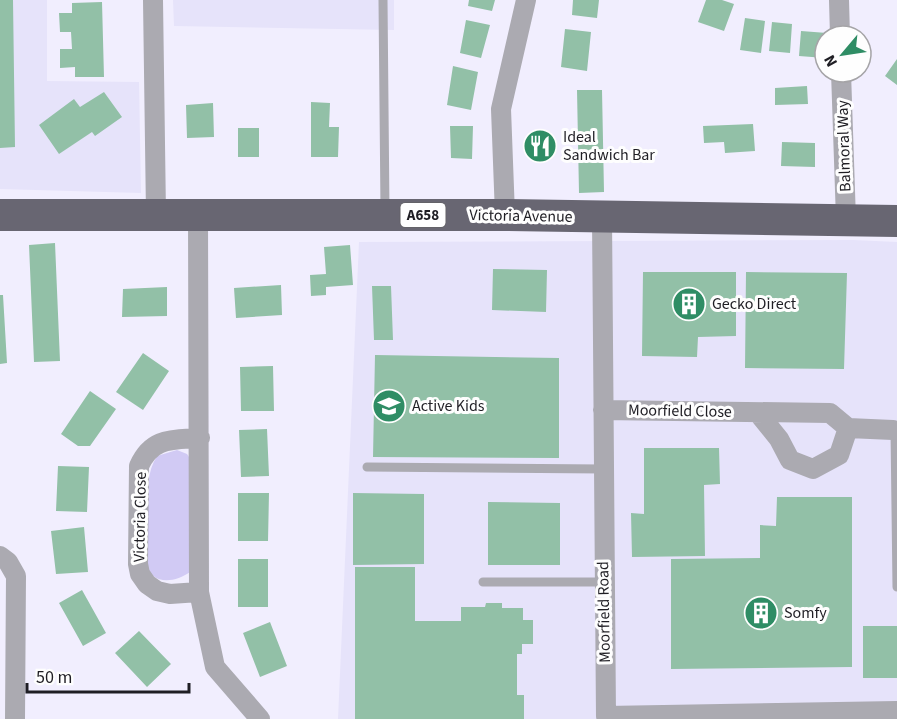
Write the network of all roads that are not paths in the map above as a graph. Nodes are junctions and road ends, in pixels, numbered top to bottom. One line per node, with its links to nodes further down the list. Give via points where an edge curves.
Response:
1 (153, 0): 8 (street)
2 (383, 0): 9 (lane)
3 (526, 0): 11 (street, via 501,109)
4 (839, 0): 5 (street)
5 (840, 24)
6 (841, 84): 13 (street, Balmoral Way)
7 (198, 213): 8 (highway, Victoria Avenue / A658); 9 (highway, Victoria Avenue / A658); 19 (street)
8 (156, 214): 10 (highway, Victoria Avenue / A658)
9 (385, 214): 11 (highway, Victoria Avenue / A658)
10 (0, 215)
11 (505, 215): 12 (highway, Victoria Avenue / A658)
12 (602, 217): 13 (highway, Victoria Avenue / A658); 15 (street, Moorfield Road)
13 (846, 220): 14 (highway, Victoria Avenue / A658)
14 (897, 221)
15 (603, 410): 16 (street, Moorfield Close); 21 (street, Moorfield Road)
16 (758, 413): 17 (street, Moorfield Close, via 830,413); 17 (street, via 790,460 813,470 839,455)
17 (848, 428): 18 (street, Moorfield Close)
18 (895, 430): 25 (lane)
19 (200, 438): 26 (street); 26 (street, Victoria Close, via 168,440 146,452 140,466 138,564 147,584 157,591)
20 (367, 467): 21 (lane)
21 (603, 469): 24 (street, Moorfield Road)
22 (0, 556): 29 (street, via 16,576)
23 (483, 582): 24 (lane)
24 (604, 582): 28 (street, Moorfield Road)
25 (897, 587)
26 (199, 592): 30 (street, via 215,667)
27 (897, 711): 28 (street, Moorfield Road)
28 (605, 717)
29 (15, 719)
30 (260, 719)

